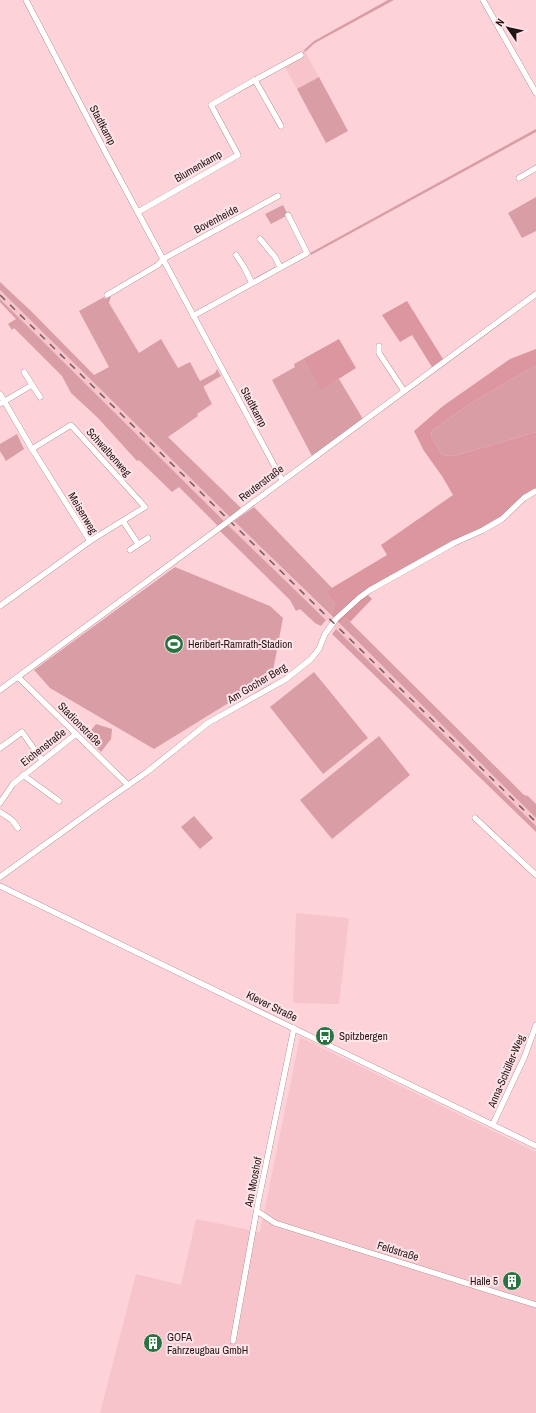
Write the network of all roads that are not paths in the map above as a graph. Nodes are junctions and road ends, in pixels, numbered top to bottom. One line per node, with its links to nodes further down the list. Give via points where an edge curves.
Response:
1 (26, 0): 10 (street, Stadtkamp)
2 (483, 0): 5 (street)
3 (301, 55): 4 (street, Blumenkamp)
4 (255, 80): 6 (street); 10 (street, Blumenkamp, via 211,105 238,155)
5 (536, 93)
6 (281, 126)
7 (536, 168): 8 (street)
8 (519, 178)
9 (278, 196): 14 (street, Bovenheide)
10 (138, 212): 14 (street, Stadtkamp)
11 (288, 215): 15 (street, via 307,253)
12 (260, 239): 15 (street)
13 (236, 255): 16 (street)
14 (163, 259): 18 (street, via 158,265); 19 (street, Stadtkamp)
15 (280, 267): 16 (street)
16 (252, 283): 19 (street)
17 (536, 294): 23 (street, Reuterstraße)
18 (107, 295)
19 (193, 316): 28 (street, Stadtkamp)
20 (379, 346): 23 (street, via 379,353)
21 (24, 372): 22 (street)
22 (32, 384): 25 (street); 26 (street)
23 (404, 391): 28 (street, Reuterstraße)
24 (0, 394): 26 (street, Meisenweg)
25 (40, 397)
26 (2, 403): 27 (street, Meisenweg)
27 (32, 449): 30 (street, Schwalbenweg, via 71,425 145,507); 32 (street, Meisenweg)
28 (282, 480): 36 (street, Reuterstraße, bridge)
29 (536, 491): 42 (street, Am Gocher Berg, via 524,498 502,519 370,590 336,620 325,634 312,659 286,679 208,723)
30 (123, 521): 32 (street, Schwalbenweg); 33 (street)
31 (148, 538): 33 (street)
32 (90, 541): 35 (street, Meisenweg)
33 (138, 544): 34 (street)
34 (130, 550)
35 (0, 606)
36 (18, 677): 37 (street, Reuterstraße); 38 (street, Stadionstraße)
37 (0, 690)
38 (76, 734): 40 (street, Eichenstraße); 42 (street, Stadionstraße)
39 (0, 748): 40 (street, via 22,732)
40 (42, 760): 41 (street, Eichenstraße)
41 (23, 775): 43 (street, Eichenstraße); 44 (street, Eichenstraße)
42 (128, 786): 49 (street, Am Gocher Berg)
43 (59, 801)
44 (0, 803)
45 (0, 812): 47 (street)
46 (475, 818): 48 (street)
47 (18, 828)
48 (536, 875)
49 (0, 877)
50 (0, 886): 52 (street, Klever Straße)
51 (536, 1025): 53 (street, Anna-Schüller-Weg, via 524,1058)
52 (294, 1028): 53 (street, Klever Straße); 55 (street, Am Mooshof)
53 (493, 1124): 54 (street, Klever Straße)
54 (536, 1146)
55 (258, 1212): 56 (street, Feldstraße, via 275,1223); 57 (street, Am Mooshof)
56 (536, 1305)
57 (233, 1341)

